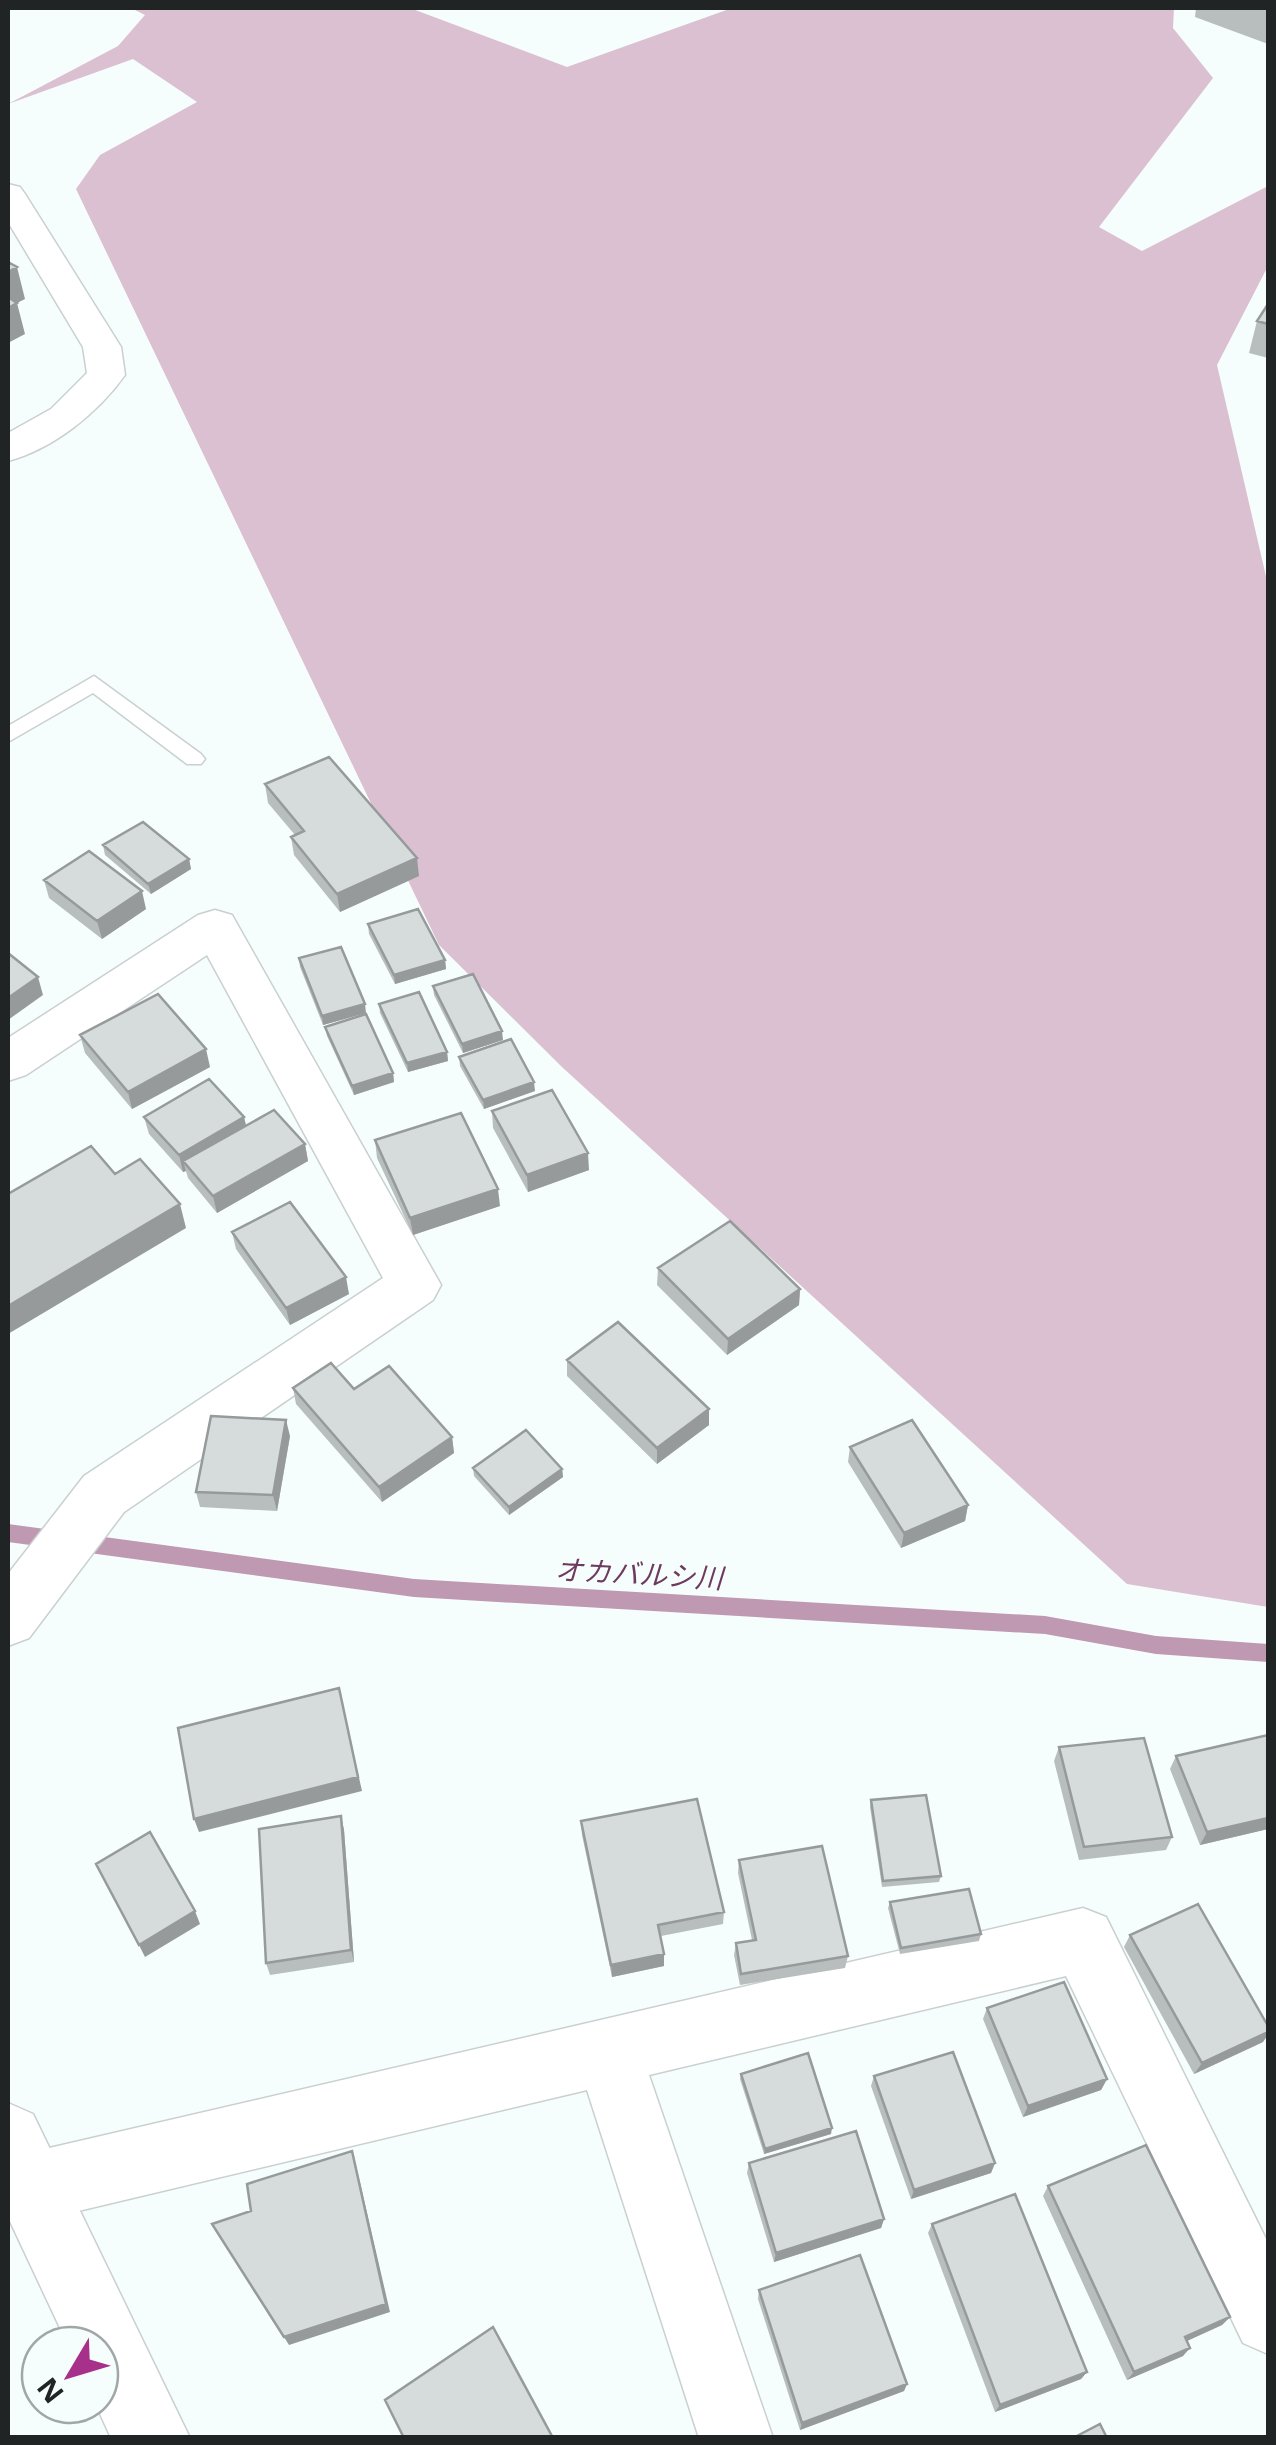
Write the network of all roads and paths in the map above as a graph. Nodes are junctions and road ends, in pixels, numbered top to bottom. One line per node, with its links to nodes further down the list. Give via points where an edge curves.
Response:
1 (8, 194): 2 (street, via 102,346 106,375 64,418)
2 (8, 449)
3 (8, 735): 4 (lane, via 94,683)
4 (194, 759)
5 (8, 1062): 6 (street, via 215,927 414,1284 104,1494)
6 (8, 1620)
7 (608, 2052): 8 (street); 9 (street, via 1082,1940); 11 (street)
8 (20, 2163): 10 (highway)
9 (1268, 2318)
10 (152, 2438)
11 (736, 2438)

